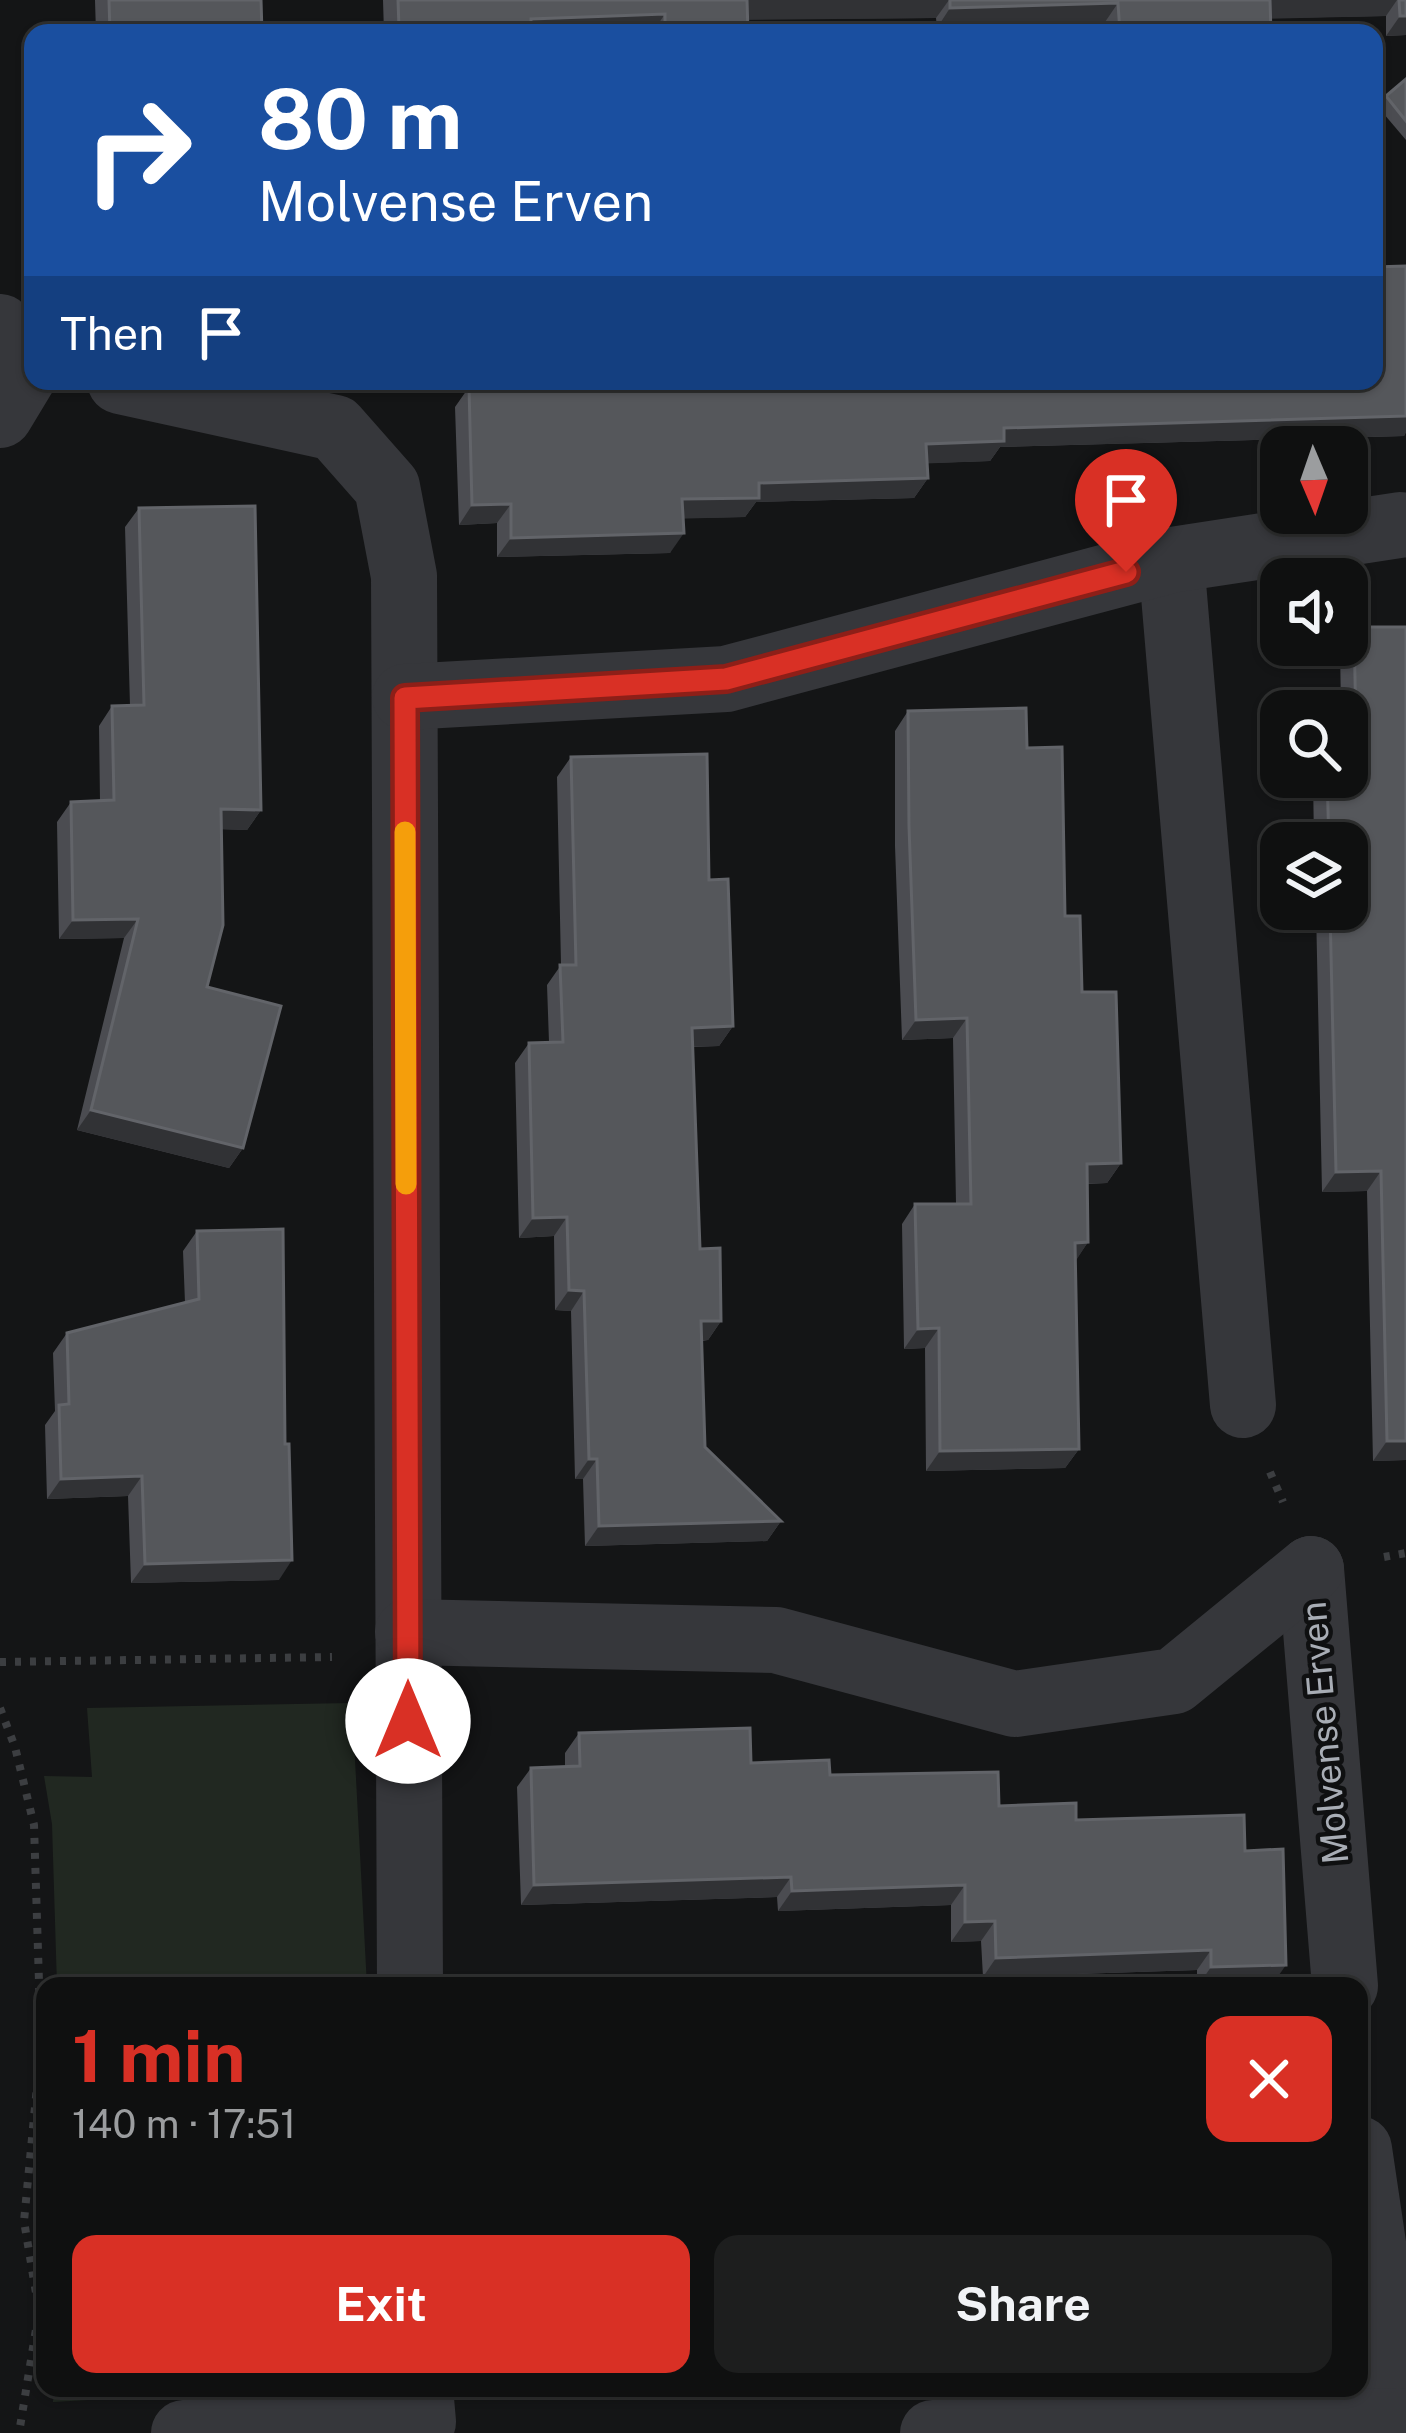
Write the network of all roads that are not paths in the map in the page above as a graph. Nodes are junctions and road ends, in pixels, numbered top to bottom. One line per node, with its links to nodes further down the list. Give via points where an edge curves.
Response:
1 (0, 327): 2 (street)
2 (24, 352)
3 (24, 377): 5 (street)
4 (161, 390): 8 (street, via 335,428 387,488 404,576)
5 (0, 416)
6 (1400, 524): 7 (street)
7 (1171, 560): 8 (street, via 726,679); 9 (street)
8 (405, 698): 10 (street)
9 (1243, 1405)
10 (408, 1633): 11 (street); 12 (street, Molvense Erven, via 776,1640 1015,1704 1174,1681 1311,1570)
11 (410, 1977)
12 (1345, 1977)
13 (1368, 2210): 15 (street)
14 (434, 2414): 16 (street)
15 (1400, 2427): 17 (street)
16 (184, 2433)
17 (933, 2433)

